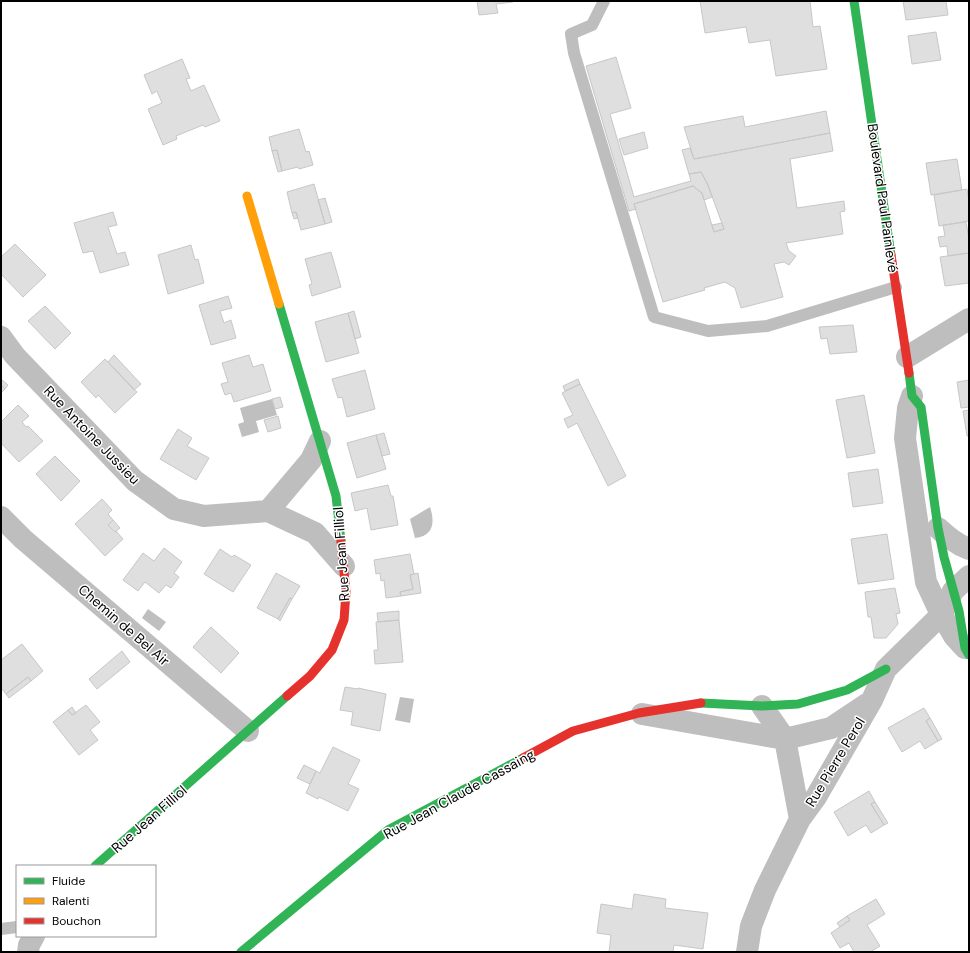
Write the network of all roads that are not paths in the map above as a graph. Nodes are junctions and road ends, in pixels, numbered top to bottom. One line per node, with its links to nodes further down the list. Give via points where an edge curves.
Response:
1 (604, 1): 4 (lane, via 592,25 571,34 574,53 654,317 708,331 767,326)
2 (854, 1): 4 (street, Boulevard Paul Painlevé)
3 (247, 196): 9 (street, Rue Jean Filliol)
4 (896, 287): 7 (street, Boulevard Paul Painlevé)
5 (969, 319): 7 (street)
6 (1, 337): 10 (street, Rue Antoine Jussieu, via 135,481 174,509 204,516)
7 (907, 357): 8 (street, Boulevard Paul Painlevé)
8 (912, 396): 12 (street, Boulevard Paul Painlevé, via 921,407); 16 (street, Boulevard Paul Painlevé, via 905,438 926,582)
9 (320, 441): 10 (street, via 310,460); 14 (street, Rue Jean Filliol, via 336,496)
10 (268, 511): 14 (street, Rue Antoine Jussieu, via 315,533)
11 (1, 517): 22 (street, Chemin de Bel Air)
12 (938, 528): 13 (street, via 959,545); 16 (street, Boulevard Paul Painlevé)
13 (969, 549)
14 (344, 566): 22 (street, Rue Jean Filliol, via 344,620 332,650 310,676)
15 (969, 576): 16 (street, Rue Pierre Perol)
16 (951, 605): 17 (street, Boulevard Paul Painlevé, via 954,636); 18 (street, Rue Pierre Perol)
17 (967, 652)
18 (886, 669): 19 (street, Rue Pierre Perol); 20 (street, Rue Jean Claude Cassaing, via 847,690 798,704)
19 (872, 700): 23 (street, Rue Jean Claude Cassaing, via 830,728); 24 (street, Rue Pierre Perol, via 816,797)
20 (762, 706): 21 (street, Rue Jean Claude Cassaing, via 698,703); 23 (street)
21 (639, 713): 23 (street, Rue Jean Claude Cassaing); 30 (street, Rue Jean Claude Cassaing, via 573,732 388,830)
22 (248, 731): 25 (street, Rue Jean Filliol)
23 (785, 739): 24 (street)
24 (800, 819): 31 (street, Rue Pierre Perol, via 765,890 751,926)
25 (96, 865)
26 (16, 927): 27 (lane)
27 (1, 929)
28 (33, 937): 29 (street)
29 (28, 952)
30 (241, 952)
31 (747, 952)

